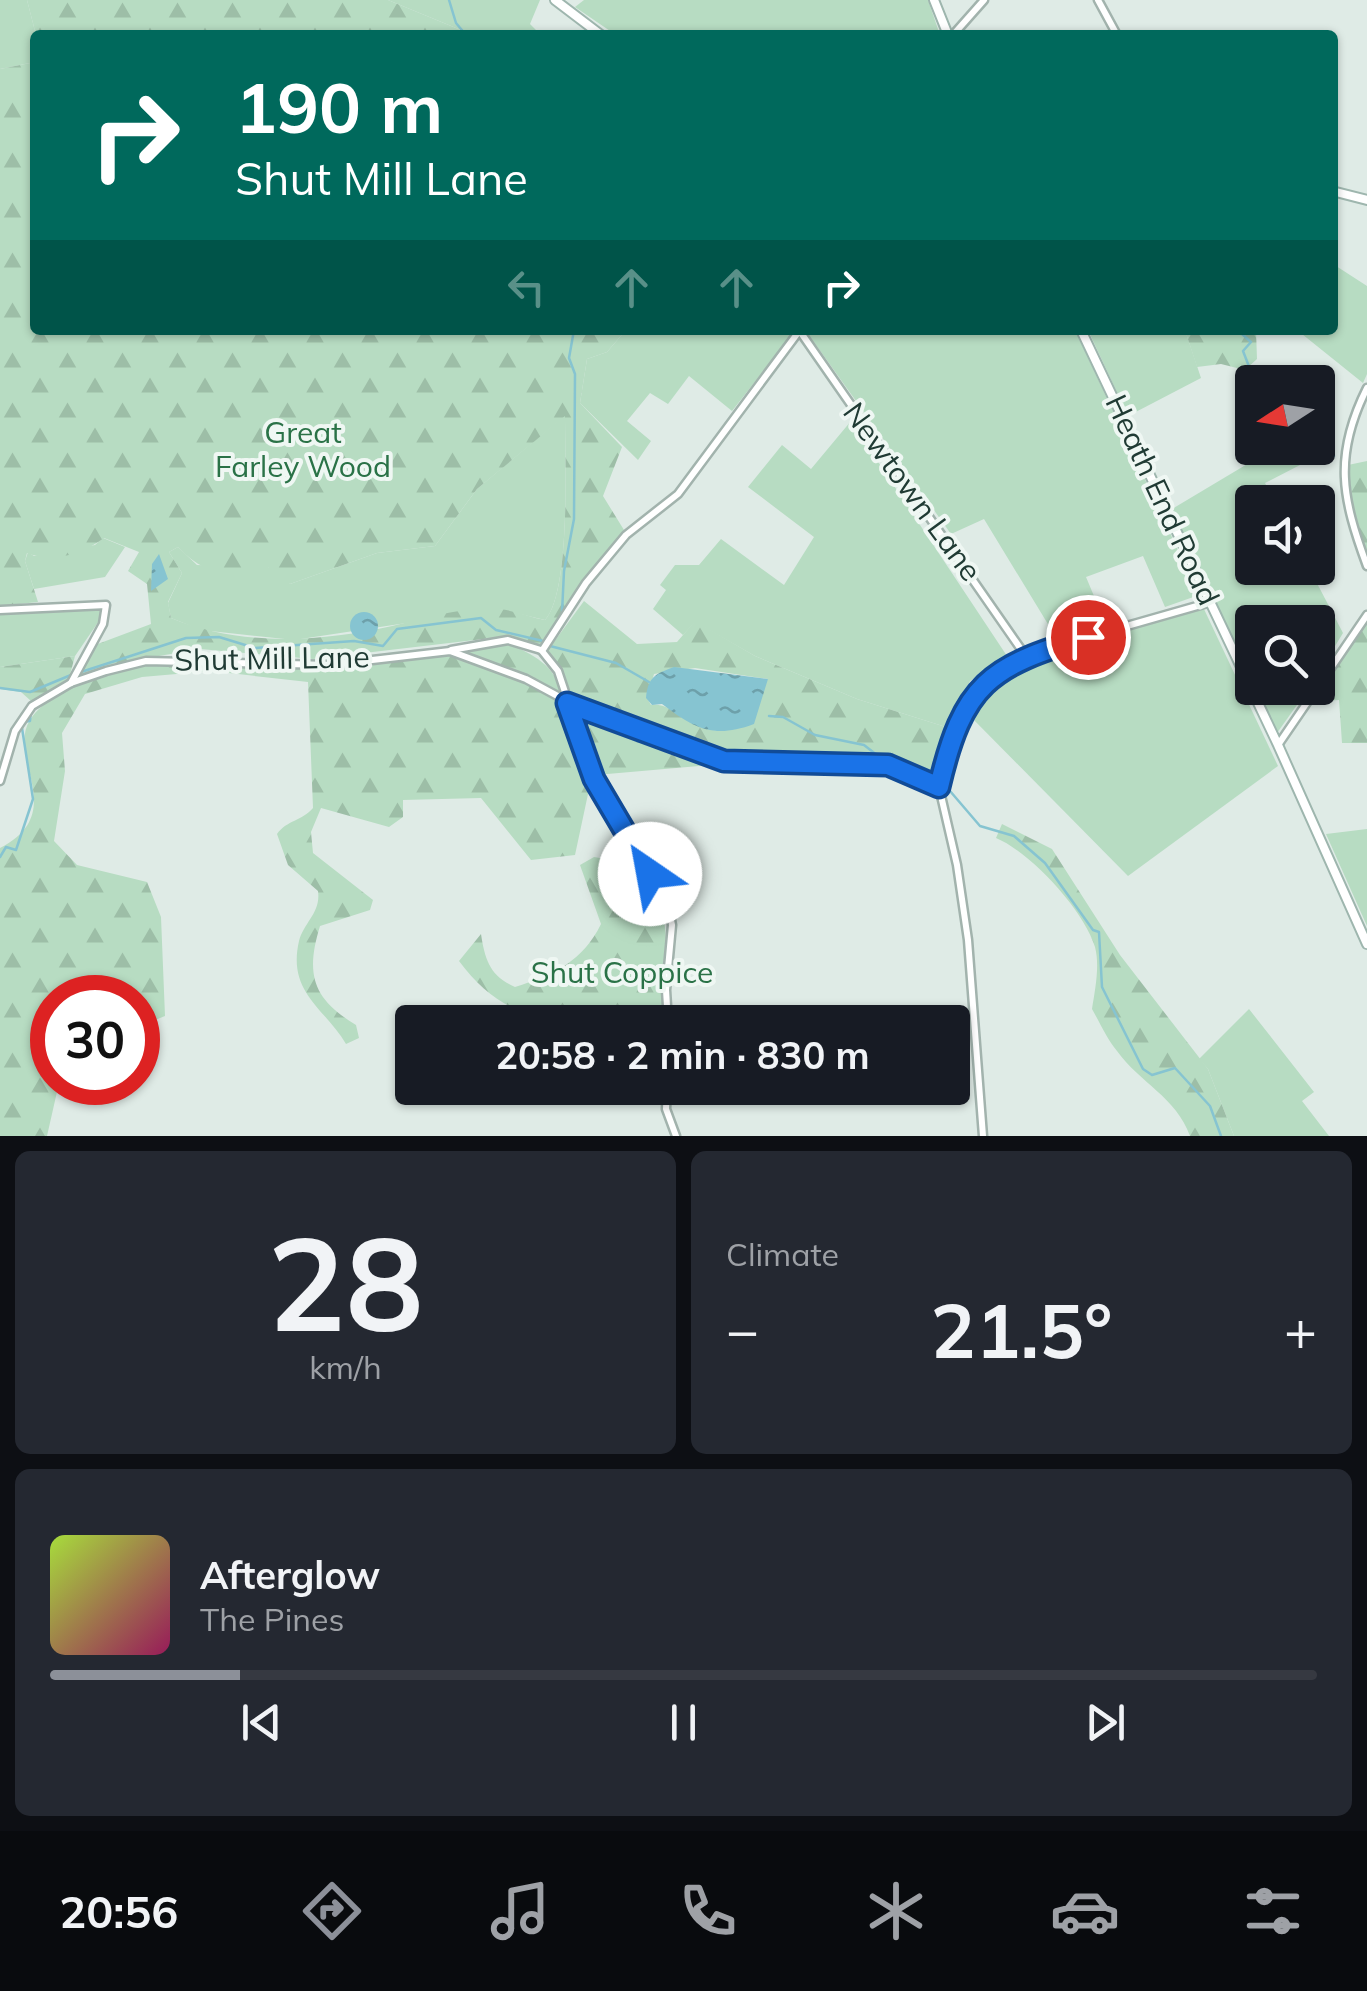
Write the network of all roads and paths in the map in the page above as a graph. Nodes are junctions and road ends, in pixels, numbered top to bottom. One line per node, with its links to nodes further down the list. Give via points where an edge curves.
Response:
1 (555, 0): 5 (street)
2 (934, 0): 6 (street)
3 (984, 0): 7 (street)
4 (1098, 0): 8 (street)
5 (594, 30)
6 (949, 30)
7 (956, 30)
8 (1113, 30)
9 (1338, 193): 10 (street)
10 (1367, 200)
11 (796, 335): 19 (street, via 678,494 626,535 586,583)
12 (803, 335): 21 (street, Newtown Lane)
13 (1083, 335): 16 (street, Heath End Road)
14 (1367, 388): 15 (street, via 1346,452 1344,491)
15 (1367, 566)
16 (1211, 602): 21 (street); 26 (street, Heath End Road)
17 (0, 610): 23 (street, via 104,604 103,624)
18 (1367, 615): 22 (street)
19 (542, 650): 20 (street, via 508,640); 24 (street, via 558,671)
20 (450, 651): 23 (street, Shut Mill Lane, via 329,664 146,661); 24 (street, Shut Mill Lane)
21 (1024, 655): 28 (street, via 983,684 955,724)
22 (1335, 661)
23 (73, 677): 27 (street, Shut Mill Lane, via 22,719)
24 (567, 703): 28 (street, Shut Mill Lane, via 724,761 888,765); 30 (street, via 594,779 666,894 672,925)
25 (1305, 705): 26 (street)
26 (1278, 745): 29 (street, Heath End Road)
27 (0, 782)
28 (939, 787): 33 (street, via 968,940)
29 (1367, 944)
30 (667, 1005)
31 (666, 1105): 32 (street)
32 (676, 1136)
33 (984, 1136)

